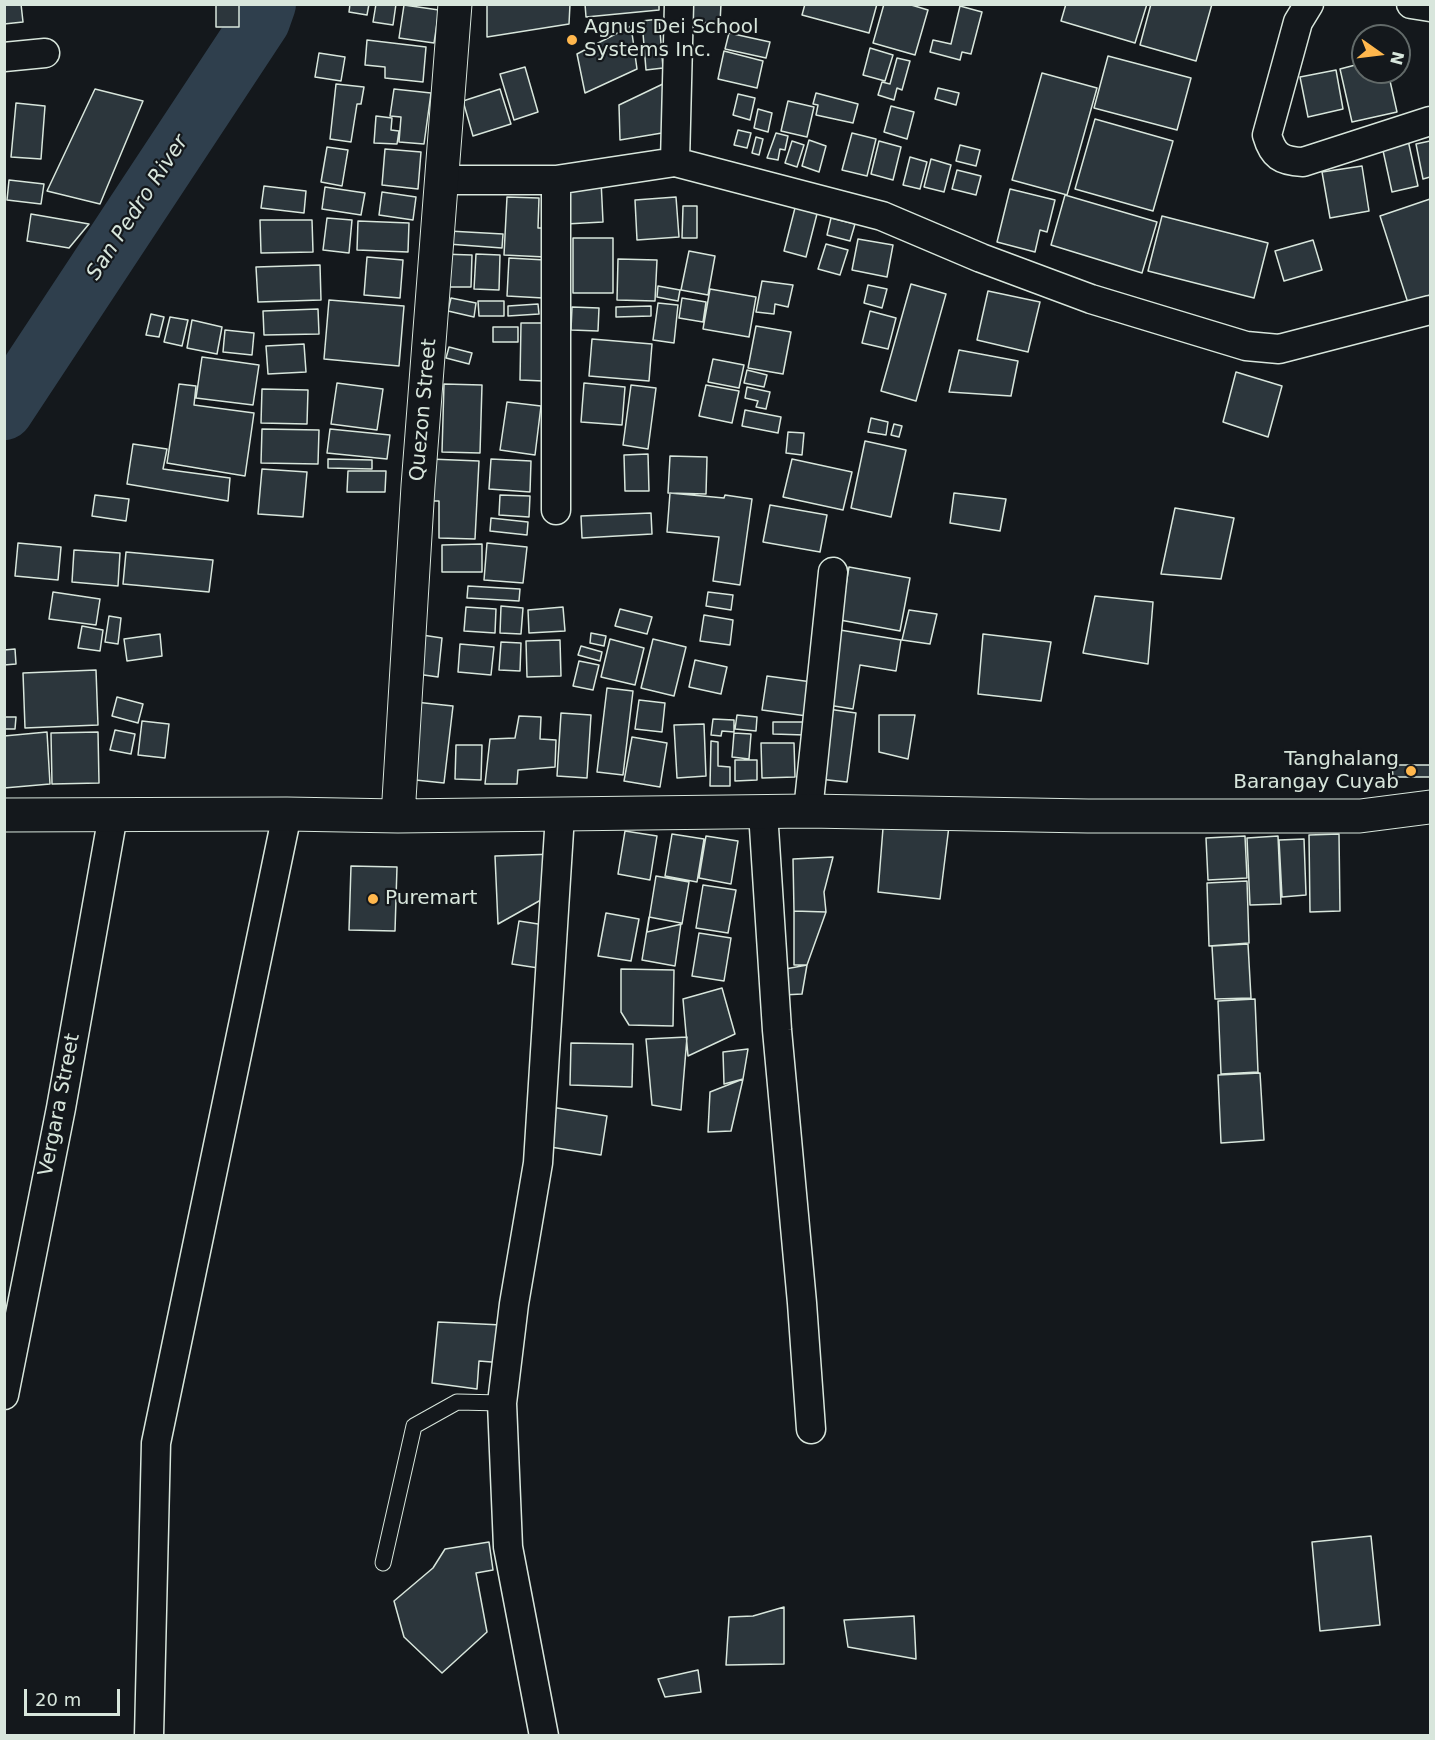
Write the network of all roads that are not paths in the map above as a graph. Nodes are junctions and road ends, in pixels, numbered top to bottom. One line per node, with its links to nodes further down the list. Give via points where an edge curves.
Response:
1 (455, 4): 10 (street, Quezon Street)
2 (679, 4): 9 (street)
3 (1309, 4): 8 (street, via 1298,22 1267,135 1279,157 1303,162)
4 (1411, 4): 5 (street)
5 (1431, 7)
6 (45, 53): 7 (street)
7 (4, 57)
8 (1431, 121)
9 (675, 162): 11 (street); 12 (street, via 882,216 1090,299 1246,346 1279,349)
10 (443, 180): 11 (street); 22 (street, Quezon Street, via 418,486)
11 (556, 180): 13 (street)
12 (1431, 310)
13 (556, 510)
14 (833, 572): 16 (street)
15 (1431, 807): 16 (street, via 1360,816)
16 (808, 811): 17 (street)
17 (763, 812): 21 (street); 25 (street)
18 (287, 814): 20 (street); 22 (street); 27 (street, via 156,1443)
19 (4, 815): 20 (street)
20 (113, 815): 23 (street, Vergara Street, via 61,1108)
21 (560, 815): 22 (street); 24 (street, via 538,1163)
22 (398, 816)
23 (4, 1395)
24 (502, 1403): 26 (lane, via 457,1402 414,1426); 28 (street, via 508,1546)
25 (811, 1430)
26 (383, 1563)
27 (149, 1736)
28 (544, 1736)

